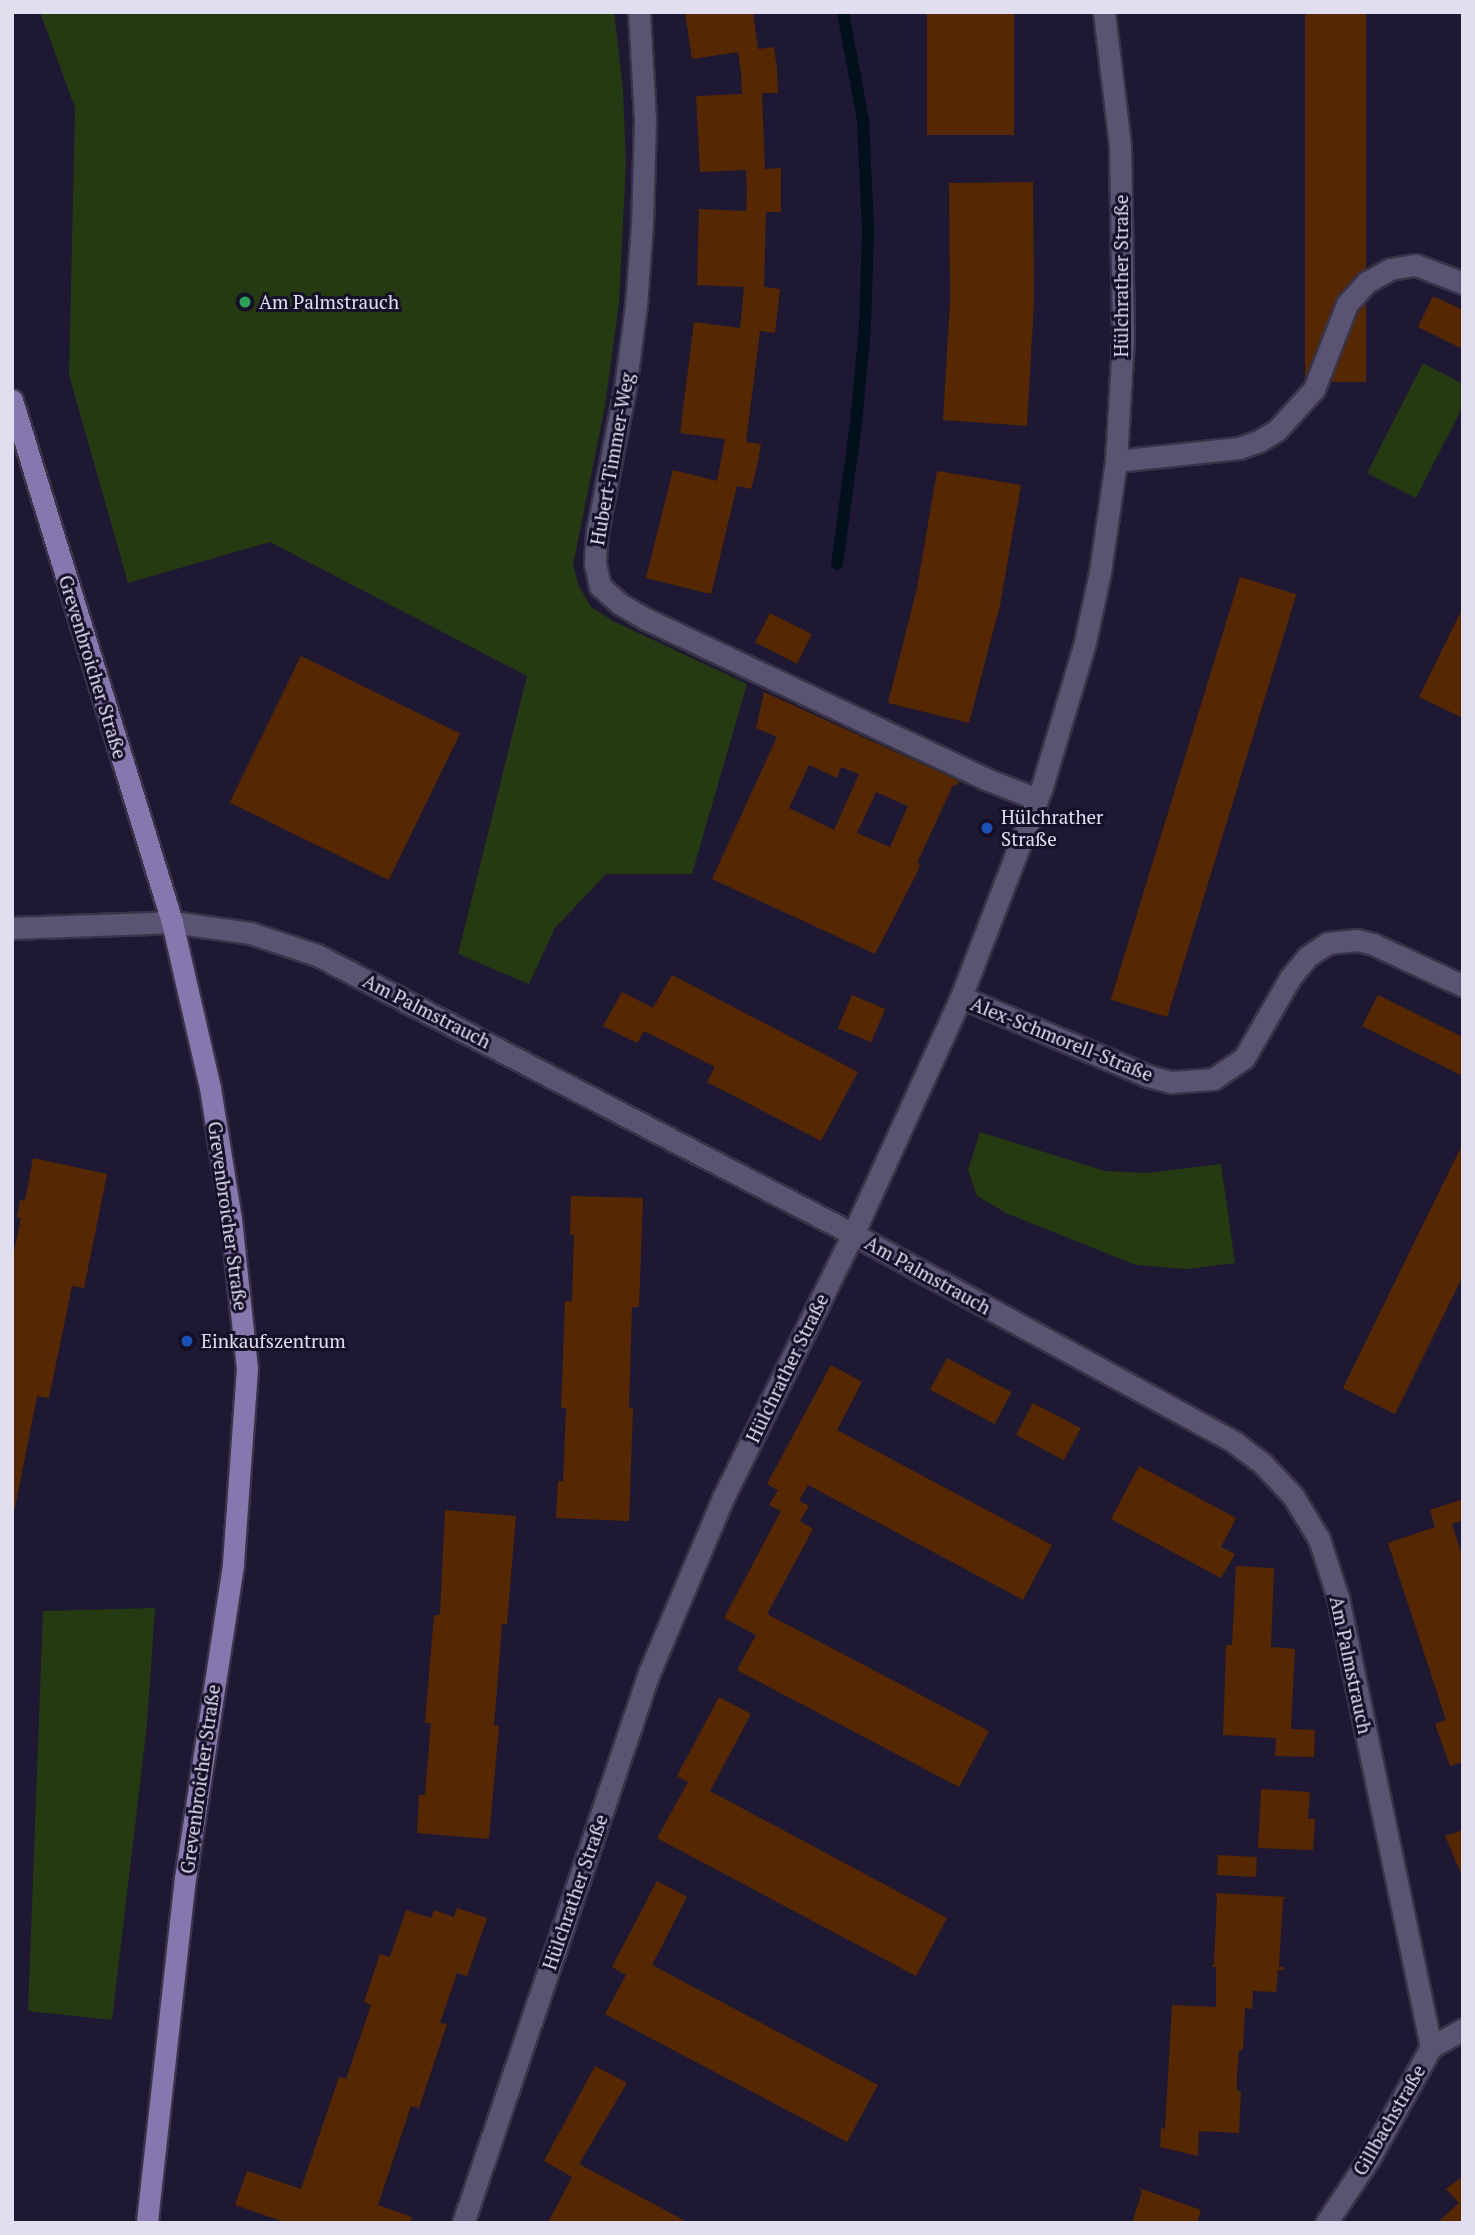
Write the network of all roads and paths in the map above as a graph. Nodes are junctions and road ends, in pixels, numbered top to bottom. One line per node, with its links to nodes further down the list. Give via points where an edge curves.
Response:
1 (639, 12): 6 (street, Hubert-Timmer-Weg, via 645,118 642,224 625,388 597,532 595,563 600,586 646,619)
2 (1104, 12): 5 (street, Hülchrather Straße, via 1120,145 1123,338)
3 (1463, 283): 5 (street, via 1416,265 1390,269 1367,282 1347,304 1314,389 1277,430 1259,441 1239,448)
4 (12, 400): 7 (main road, Grevenbroicher Straße)
5 (1116, 461): 6 (street, Hülchrather Straße, via 1085,642)
6 (1037, 799): 10 (street, Hülchrather Straße)
7 (172, 922): 8 (street, Am Palmstrauch); 11 (street, Am Palmstrauch, via 250,933 317,955); 14 (main road, Grevenbroicher Straße, via 210,1087 231,1219 247,1368 233,1565 185,1877)
8 (12, 928)
9 (1463, 986): 10 (street, Alex-Schmorell-Straße, via 1373,944 1357,940 1328,943 1296,970 1244,1058 1213,1079 1183,1082 1149,1076)
10 (961, 997): 11 (street, Hülchrather Straße)
11 (853, 1234): 13 (street, Am Palmstrauch, via 1234,1442 1293,1496 1319,1539 1338,1598); 15 (street, Hülchrather Straße, via 723,1498 649,1673)
12 (1463, 2029): 13 (street, Gillbachstraße)
13 (1431, 2047): 16 (street, Gillbachstraße, via 1370,2157)
14 (146, 2223)
15 (463, 2223)
16 (1326, 2223)

